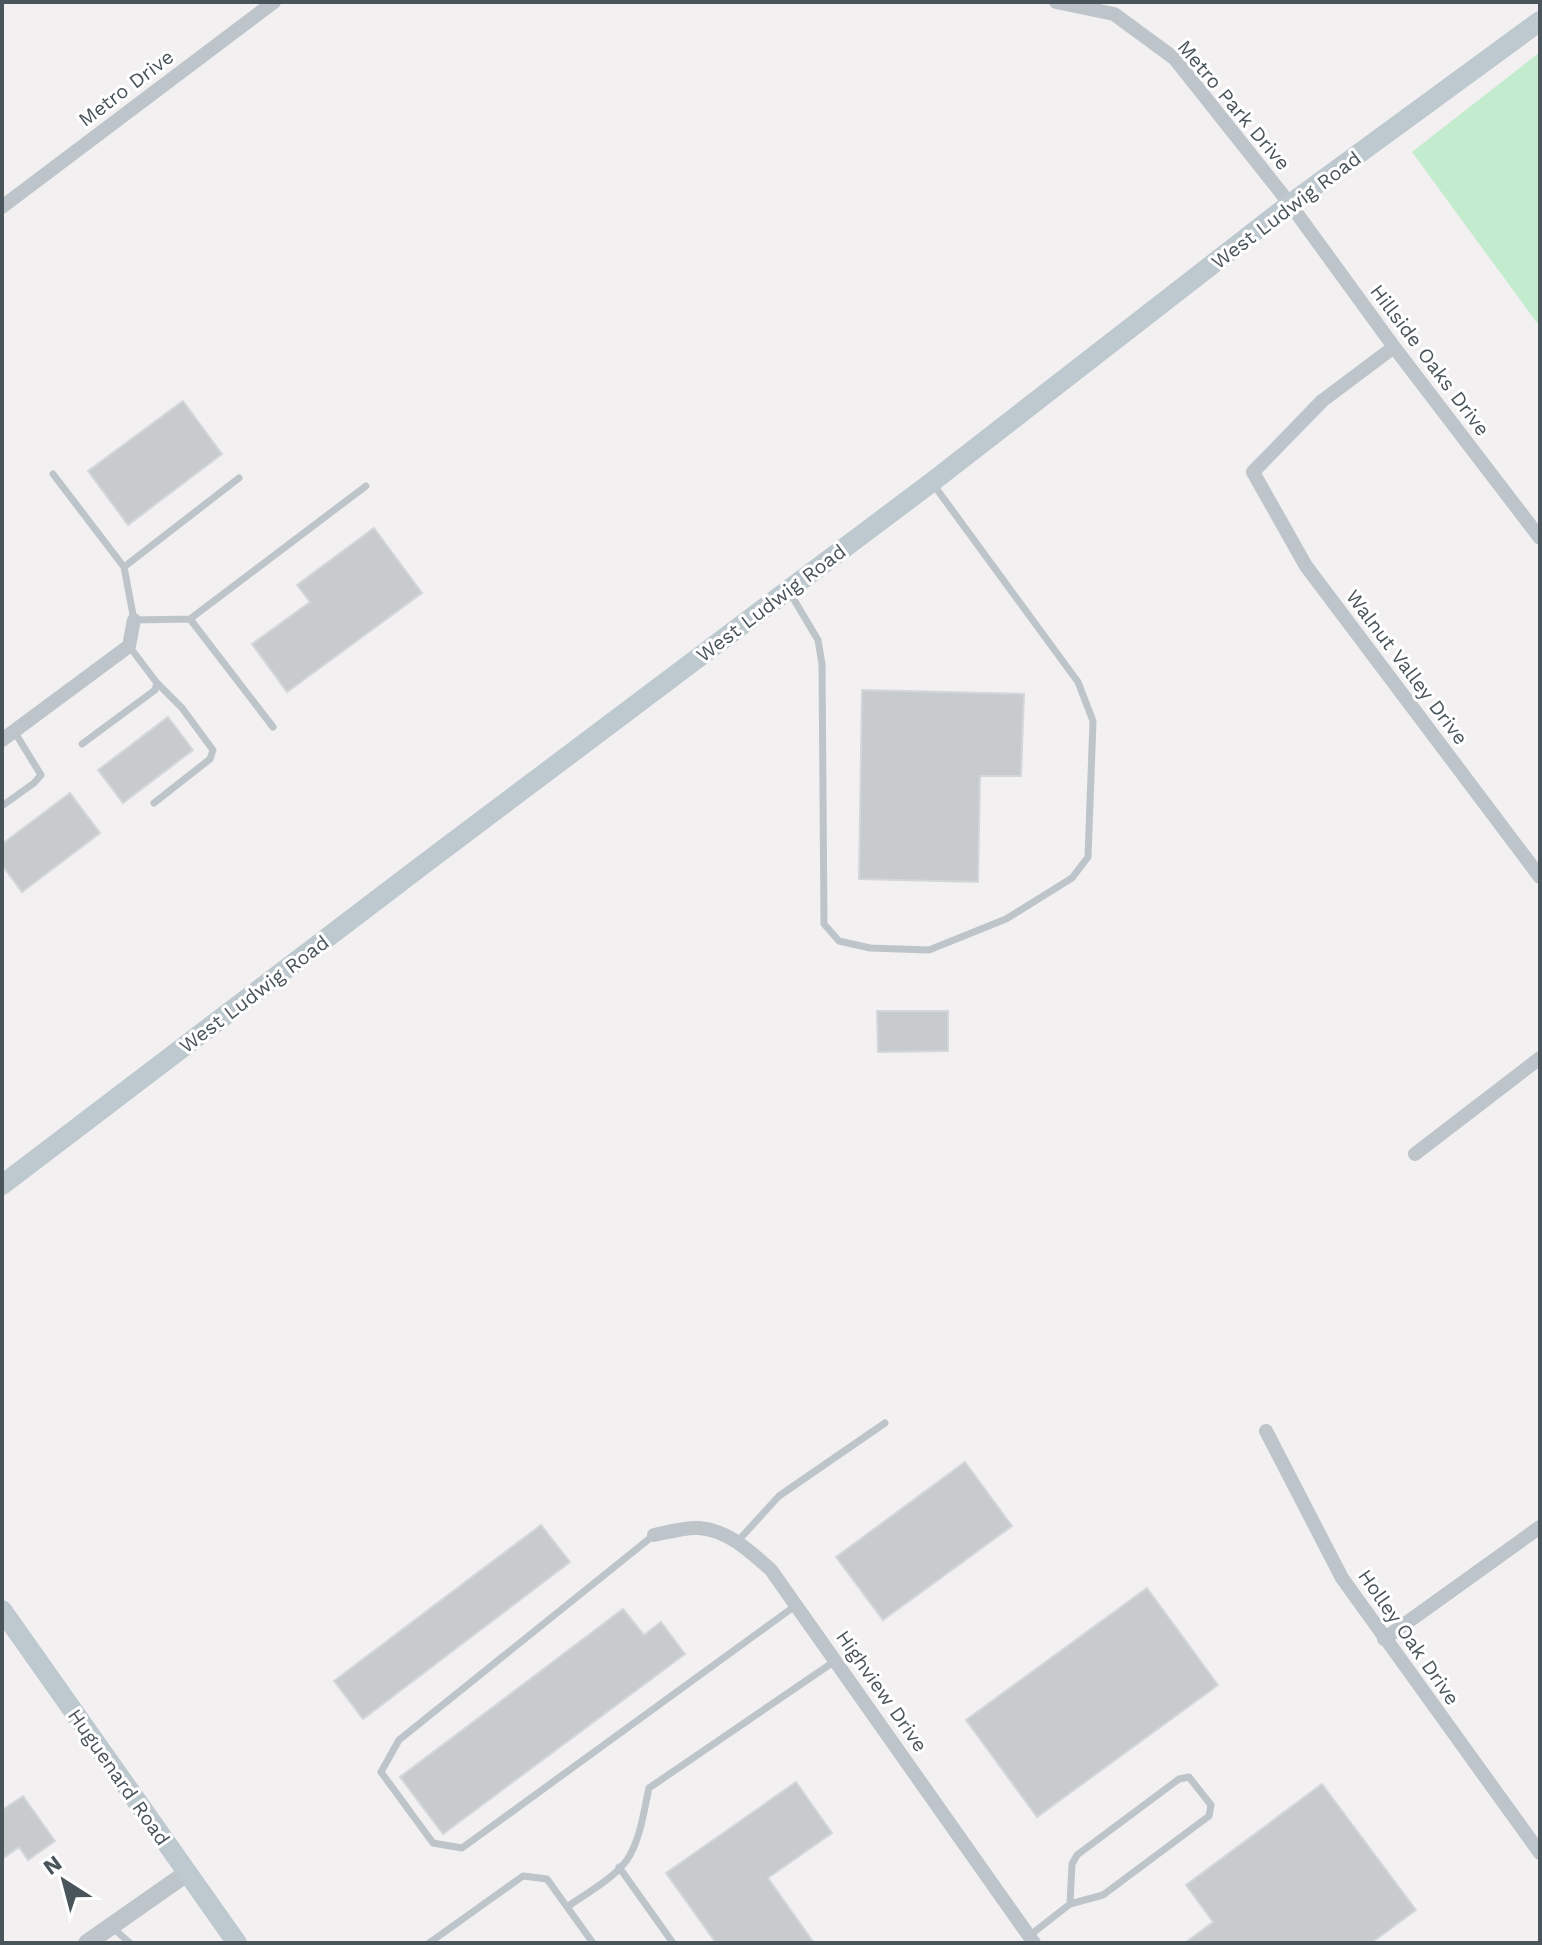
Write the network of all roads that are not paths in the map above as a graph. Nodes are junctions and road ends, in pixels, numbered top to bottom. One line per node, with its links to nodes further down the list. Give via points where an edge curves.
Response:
1 (274, 2): 5 (street, Metro Drive)
2 (1056, 2): 4 (street, Metro Park Drive, via 1114,14 1174,58)
3 (1540, 21): 4 (main road, West Ludwig Road)
4 (1290, 204): 6 (street, Hillside Oaks Drive); 9 (main road, West Ludwig Road)
5 (2, 207)
6 (1394, 347): 11 (street, Hillside Oaks Drive); 23 (street, Walnut Valley Drive, via 1322,401 1253,472 1306,566)
7 (53, 474): 12 (lane)
8 (239, 478): 12 (lane)
9 (932, 482): 13 (main road, West Ludwig Road); 13 (lane, via 1078,682 1093,721 1088,857 1072,878 1006,919 929,950 839,941 824,924 822,664 818,640)
10 (366, 486): 14 (lane)
11 (1540, 538)
12 (124, 567): 15 (lane)
13 (788, 590): 26 (main road, West Ludwig Road)
14 (190, 619): 15 (lane); 18 (lane)
15 (134, 620): 16 (street)
16 (129, 646): 17 (lane); 19 (street)
17 (157, 683): 20 (lane, via 155,690); 21 (lane, via 213,750 210,759)
18 (273, 727)
19 (8, 736): 22 (lane, via 41,775)
20 (82, 744)
21 (154, 803)
22 (2, 806)
23 (1540, 877)
24 (1540, 1058): 25 (street)
25 (1415, 1154)
26 (2, 1185)
27 (885, 1423): 31 (lane, via 779,1496)
28 (1266, 1431): 34 (street, Holley Oak Drive, via 1342,1578)
29 (1540, 1527): 34 (street)
30 (654, 1535): 31 (street, Highview Drive, via 698,1527); 32 (lane, via 399,1740 381,1772 433,1843 462,1848)
31 (737, 1542): 32 (street, Highview Drive, via 771,1570)
32 (797, 1605): 35 (street, Highview Drive)
33 (2, 1610): 38 (main road, Huguenard Road)
34 (1384, 1639): 36 (street, Holley Oak Drive)
35 (836, 1661): 37 (lane, via 649,1788 629,1857); 42 (street, Highview Drive)
36 (1540, 1853)
37 (619, 1867): 40 (lane); 48 (lane)
38 (187, 1873): 41 (street); 45 (main road, Huguenard Road)
39 (1070, 1904): 39 (lane, via 1077,1855 1179,1779 1189,1777 1211,1805 1209,1816 1103,1895); 42 (lane)
40 (567, 1907): 46 (lane, via 547,1879 523,1876); 47 (lane)
41 (111, 1926): 43 (street); 44 (lane)
42 (1027, 1941)
43 (87, 1943)
44 (130, 1943)
45 (237, 1943)
46 (429, 1943)
47 (593, 1943)
48 (673, 1943)

